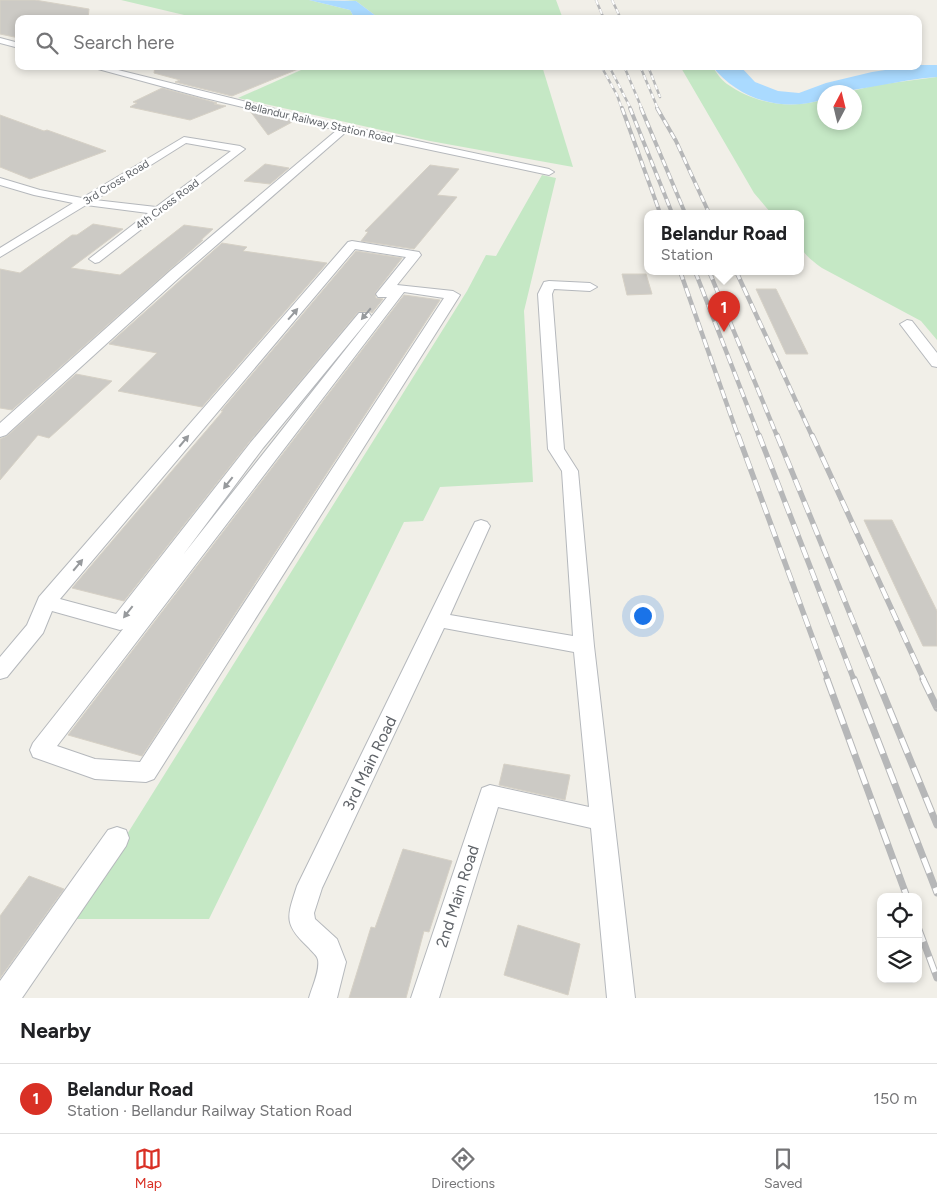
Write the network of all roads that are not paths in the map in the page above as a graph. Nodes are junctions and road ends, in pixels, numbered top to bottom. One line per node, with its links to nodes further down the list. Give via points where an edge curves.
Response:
1 (0, 40): 2 (street)
2 (15, 45)
3 (106, 70): 4 (street, Bellandur Railway Station Road)
4 (110, 71): 5 (street, Bellandur Railway Station Road)
5 (345, 128): 7 (street, Bellandur Railway Station Road); 16 (street, via 175,274)
6 (240, 149): 9 (street, 3rd Cross Road, via 184,140); 10 (street, 4th Cross Road)
7 (549, 172)
8 (2, 183): 9 (street)
9 (84, 202): 10 (street); 11 (street, 3rd Cross Road)
10 (157, 211): 12 (street, 4th Cross Road)
11 (0, 254)
12 (95, 259)
13 (590, 287): 20 (street, via 549,285 545,294 556,449 570,471)
14 (907, 324): 15 (street)
15 (937, 363)
16 (0, 432)
17 (481, 526): 19 (street, 3rd Main Road)
18 (46, 602): 18 (street, one-way to 18, via 352,245 415,255 257,445 120,623); 21 (street, via 36,628)
19 (438, 620): 20 (street); 26 (street, 3rd Main Road, via 300,913 304,926 328,948 332,962)
20 (584, 646): 23 (street)
21 (0, 671)
22 (41, 750): 22 (street, via 401,288 454,295 146,772 95,769)
23 (601, 820): 27 (street, 2nd Main Road, via 490,795); 28 (street)
24 (117, 838): 25 (street)
25 (5, 998)
26 (323, 998)
27 (425, 998)
28 (621, 998)

